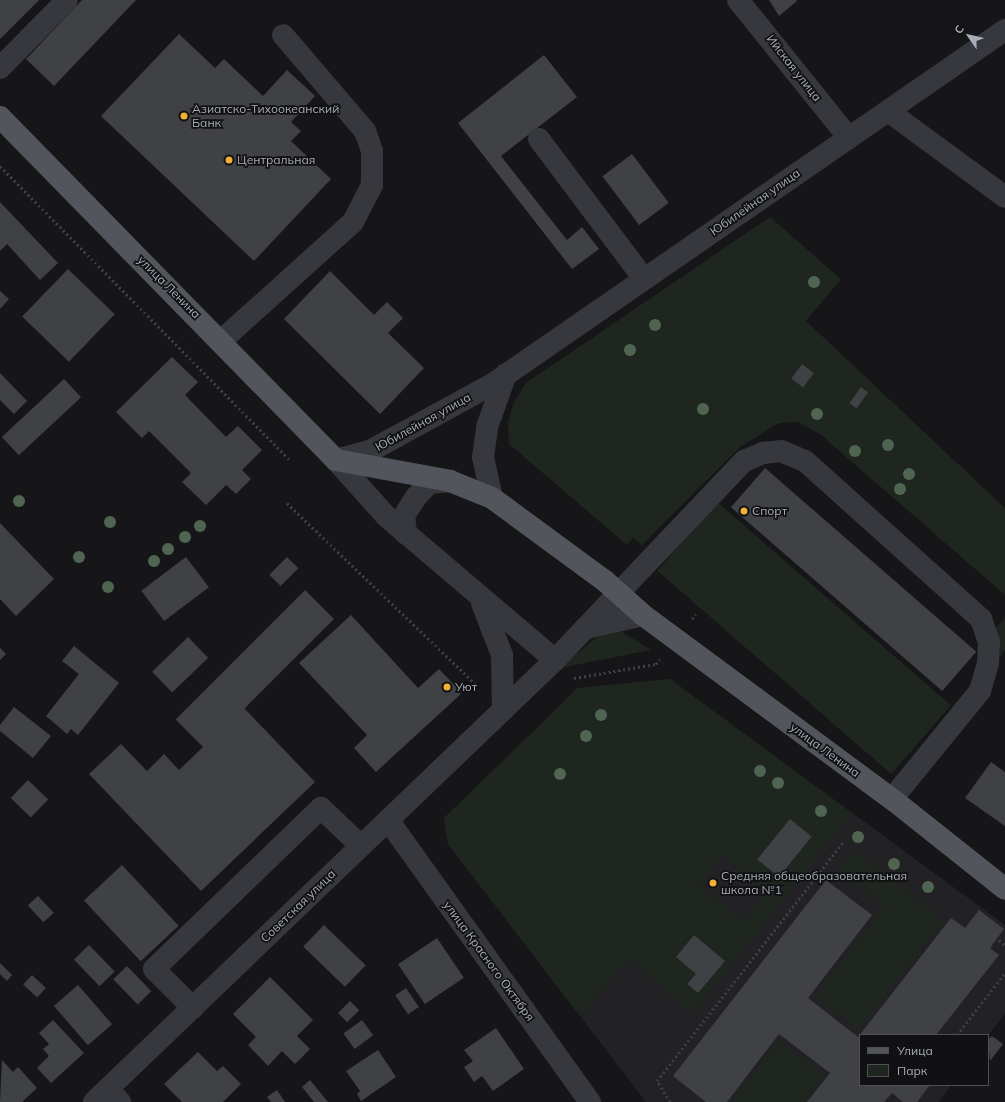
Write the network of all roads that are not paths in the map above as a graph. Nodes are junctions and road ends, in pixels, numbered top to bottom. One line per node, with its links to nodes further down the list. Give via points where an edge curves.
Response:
1 (67, 0): 5 (street)
2 (738, 0): 8 (street, Ийская улица)
3 (1005, 30): 6 (street, Юбилейная улица)
4 (283, 36): 12 (street, via 365,131 372,151 372,185 353,222)
5 (0, 68)
6 (888, 111): 8 (street, Юбилейная улица); 10 (street)
7 (1, 120): 12 (main road, улица Ленина)
8 (849, 138): 11 (street, Юбилейная улица)
9 (540, 139): 11 (street)
10 (1005, 197)
11 (644, 279): 13 (street, Юбилейная улица)
12 (222, 340): 14 (main road, улица Ленина)
13 (506, 374): 14 (street, Юбилейная улица, via 370,451); 16 (street, via 486,427 483,457)
14 (336, 460): 15 (main road, улица Ленина); 17 (street)
15 (450, 481): 16 (main road, улица Ленина); 17 (street, via 429,483 416,497 404,516)
16 (492, 498): 18 (main road, улица Ленина)
17 (406, 534): 19 (street)
18 (619, 592): 20 (main road, улица Ленина); 21 (street, Советская улица); 24 (street, Советская улица, via 744,461 763,453 781,451 805,461 981,619 989,642 988,663 980,691)
19 (480, 599): 22 (street); 23 (street, via 502,655)
20 (643, 615): 21 (street); 24 (main road, улица Ленина)
21 (586, 628): 22 (street, Советская улица)
22 (560, 670): 23 (street, Советская улица)
23 (503, 710): 25 (street, Советская улица)
24 (892, 799): 27 (main road, улица Ленина)
25 (388, 820): 26 (street, Советская улица); 30 (street, улица Красного Октября)
26 (361, 846): 28 (street, Советская улица); 28 (street, via 321,808 154,969)
27 (1005, 889)
28 (193, 1008): 29 (street, Советская улица)
29 (107, 1098)
30 (590, 1102)

